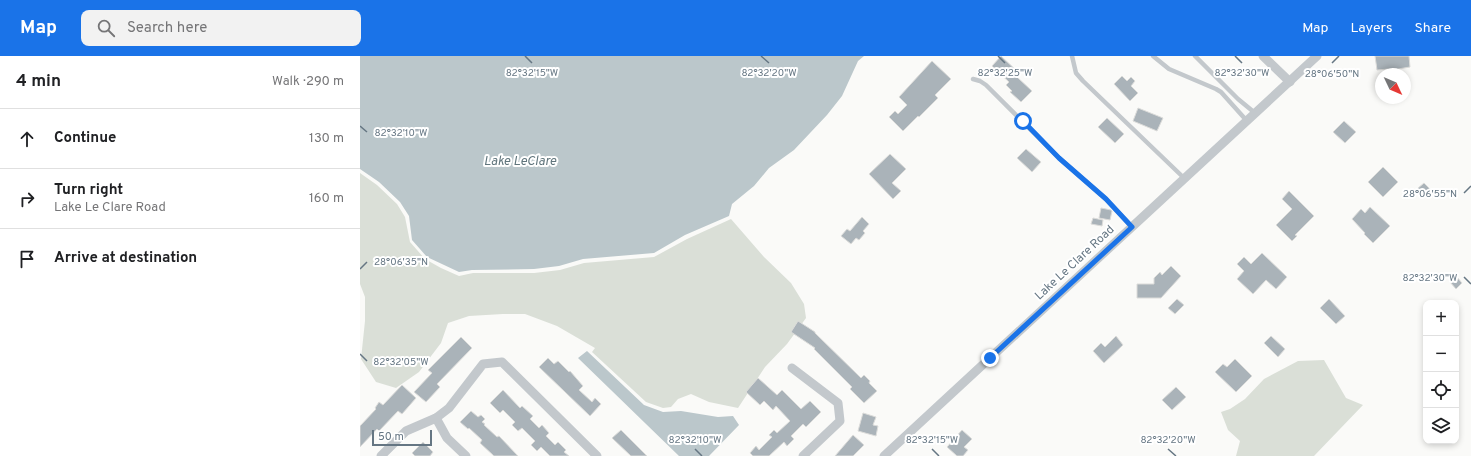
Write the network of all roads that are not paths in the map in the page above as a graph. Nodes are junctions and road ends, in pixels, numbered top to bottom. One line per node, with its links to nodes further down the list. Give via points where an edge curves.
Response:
1 (1072, 56): 10 (lane, via 1076,73 1083,81)
2 (1153, 56): 9 (lane, via 1169,69 1221,92)
3 (1195, 56): 8 (lane)
4 (1263, 56): 7 (street)
5 (1317, 56): 7 (street, Lake Le Clare Road)
6 (973, 80): 11 (lane, via 986,85)
7 (1290, 82): 8 (street, Lake Le Clare Road)
8 (1255, 113): 9 (street, Lake Le Clare Road)
9 (1247, 121): 10 (street, Lake Le Clare Road)
10 (1184, 178): 11 (street, Lake Le Clare Road)
11 (1132, 227): 18 (street, Lake Le Clare Road)
12 (792, 368): 17 (street, via 838,403 840,421)
13 (436, 418): 14 (street, via 406,432); 15 (street, via 448,438); 16 (street, via 449,408 483,364 502,362)
14 (381, 456)
15 (466, 456)
16 (597, 456)
17 (803, 456)
18 (884, 456)

